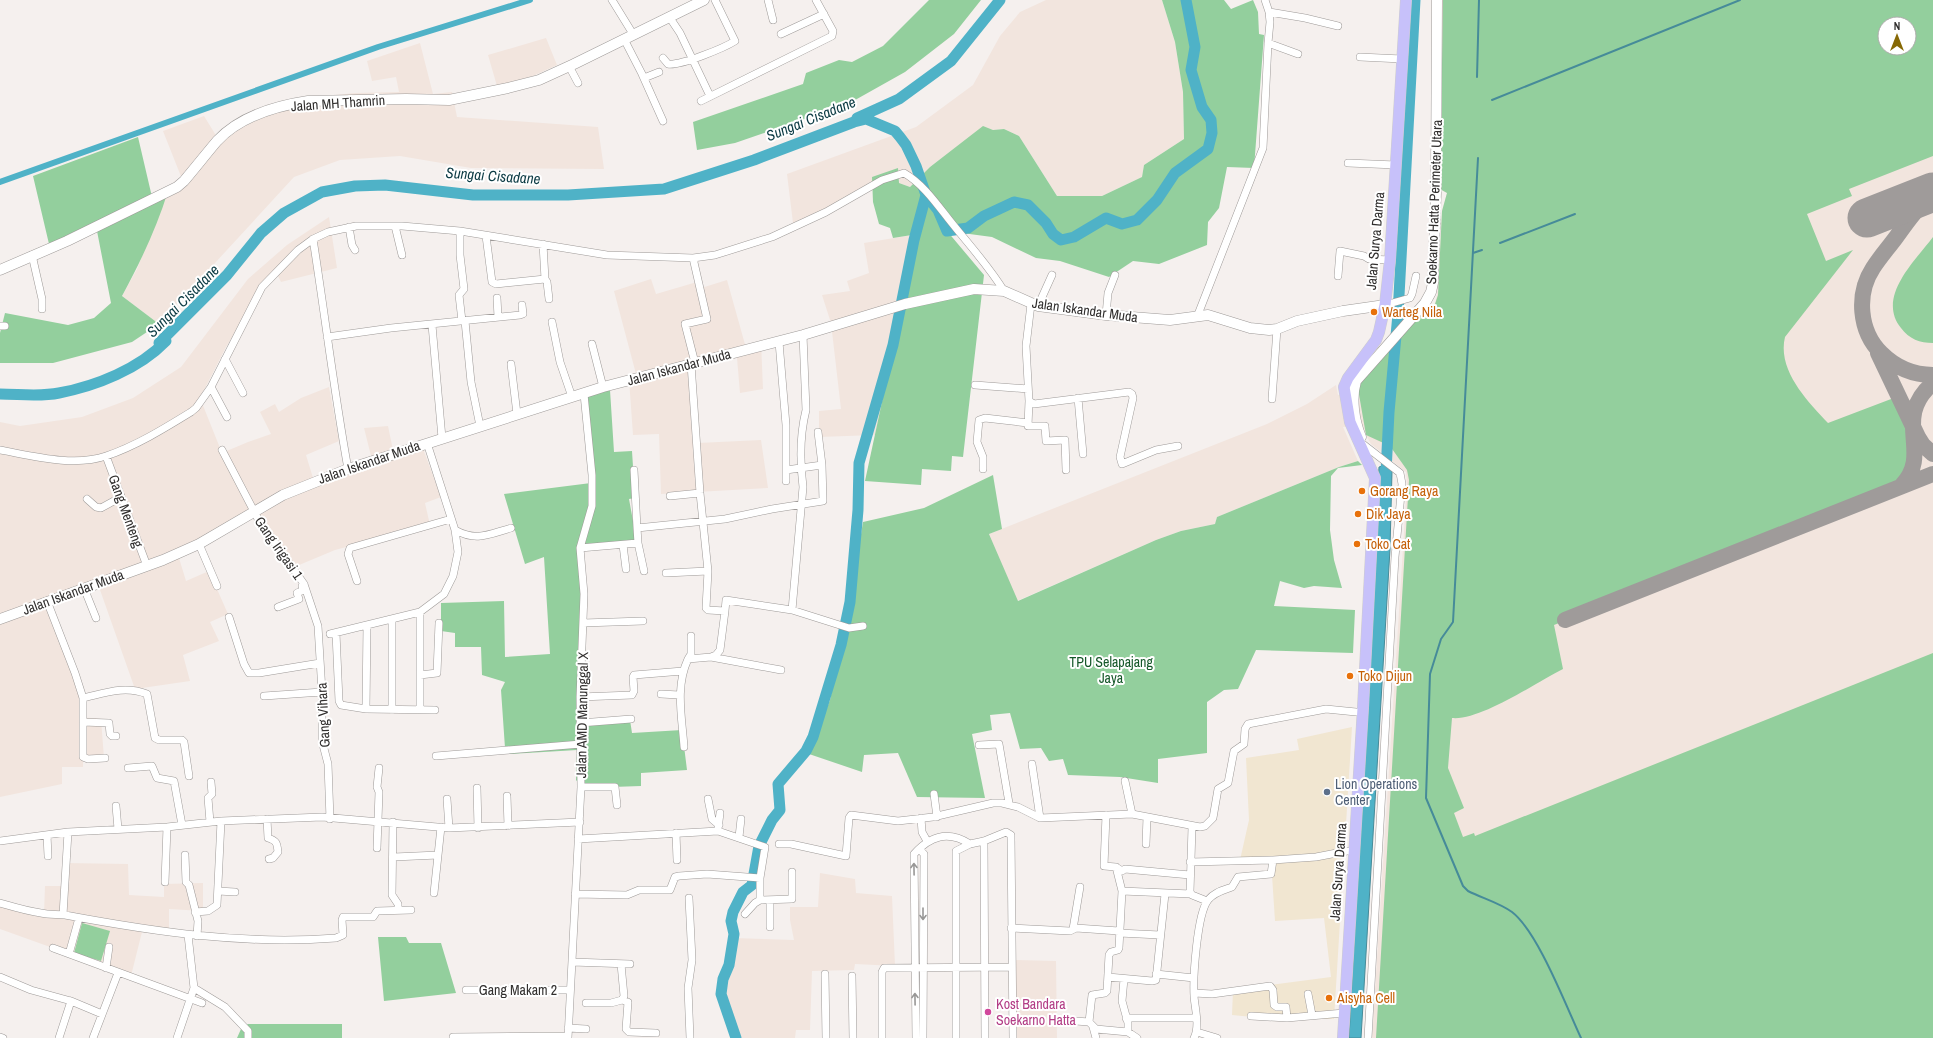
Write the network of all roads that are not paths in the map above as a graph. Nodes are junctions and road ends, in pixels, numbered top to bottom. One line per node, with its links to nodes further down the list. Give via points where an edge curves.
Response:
1 (612, 0): 14 (street)
2 (704, 0): 11 (street, Jalan MH Thamrin)
3 (716, 0): 21 (street, via 734,41)
4 (768, 0): 12 (street)
5 (816, 0): 10 (street)
6 (1265, 0): 9 (street)
7 (1406, 0): 22 (main road, Jalan Surya Darma)
8 (1437, 0): 87 (street, Soekarno Hatta Perimeter Utara, via 1433,283 1429,298 1360,376 1354,388 1358,430)
9 (1269, 12): 13 (street); 17 (street)
10 (824, 14): 15 (street); 27 (street, via 833,31 832,36)
11 (670, 18): 14 (street, Jalan MH Thamrin); 21 (street)
12 (773, 20)
13 (1338, 26)
14 (633, 34): 16 (street, Jalan MH Thamrin)
15 (781, 34)
16 (624, 39): 23 (street, Jalan MH Thamrin); 25 (street)
17 (1268, 43): 18 (street); 58 (street, via 1263,148)
18 (1298, 54)
19 (663, 58): 21 (street, via 668,64)
20 (1360, 58): 22 (street)
21 (693, 59): 27 (street)
22 (1402, 59): 31 (main road, Jalan Surya Darma)
23 (569, 66): 26 (street); 39 (street, Jalan MH Thamrin, via 539,80 450,100 308,102 261,113 244,120 218,140 177,187)
24 (660, 72): 25 (street)
25 (644, 78): 29 (street)
26 (578, 83)
27 (710, 96): 28 (street)
28 (701, 101)
29 (663, 121)
30 (1348, 163): 31 (street)
31 (1396, 165): 42 (main road, Jalan Surya Darma)
32 (395, 226): 33 (street); 34 (street); 40 (street)
33 (349, 227): 36 (street); 38 (street)
34 (460, 231): 35 (street); 59 (street, via 464,289 459,295)
35 (486, 236): 37 (street); 48 (street, via 490,278 493,283)
36 (313, 239): 64 (street); 67 (street, via 298,250 262,287)
37 (543, 244): 41 (street, via 607,255); 48 (street)
38 (355, 250)
39 (32, 255): 43 (street, Jalan MH Thamrin); 55 (street)
40 (402, 255)
41 (693, 258): 49 (street, via 715,255 772,237 826,212 882,180 904,173 936,203); 68 (street, via 707,319 686,324)
42 (1390, 260): 46 (street, via 1369,259 1340,252); 52 (main road, Jalan Surya Darma)
43 (0, 270)
44 (1052, 275): 54 (street)
45 (1114, 275): 56 (street, via 1108,293)
46 (1338, 276)
47 (1416, 276): 52 (street, via 1410,298)
48 (545, 278): 51 (street)
49 (1004, 291): 54 (street, Jalan Iskandar Muda); 63 (street, Jalan Iskandar Muda, via 974,288 900,306)
50 (497, 298): 57 (street)
51 (550, 299)
52 (1389, 304): 62 (street, Jalan Iskandar Muda, via 1343,311); 97 (main road, Jalan Surya Darma, via 1378,336 1344,387 1350,422)
53 (522, 305): 57 (street, via 522,315)
54 (1034, 305): 56 (street, Jalan Iskandar Muda); 73 (street, via 1026,346)
55 (42, 309)
56 (1106, 315): 58 (street, Jalan Iskandar Muda, via 1170,320)
57 (498, 317): 59 (street)
58 (1197, 317): 62 (street, Jalan Iskandar Muda, via 1208,315 1250,328)
59 (464, 321): 61 (street); 83 (street, via 471,382)
60 (552, 322): 76 (street, via 560,362)
61 (432, 325): 64 (street); 85 (street)
62 (1277, 328): 78 (street)
63 (803, 335): 65 (street, Jalan Iskandar Muda); 95 (street, via 806,410)
64 (327, 337): 94 (street)
65 (779, 342): 68 (street, Jalan Iskandar Muda); 99 (street, via 786,425)
66 (592, 344): 72 (street)
67 (225, 359): 71 (street); 74 (street)
68 (693, 363): 72 (street, Jalan Iskandar Muda); 102 (street)
69 (511, 364): 80 (street)
70 (975, 385): 73 (street)
71 (211, 387): 81 (street); 92 (street, via 193,410)
72 (603, 387): 75 (street, Jalan Iskandar Muda)
73 (1028, 389): 79 (street)
74 (243, 393)
75 (584, 394): 76 (street, Jalan Iskandar Muda); 116 (street, Jalan AMD Manunggal X, via 592,474 592,506)
76 (572, 396): 80 (street, Jalan Iskandar Muda)
77 (1078, 398): 79 (street, via 1034,404); 88 (street, via 1129,392 1132,394 1120,457 1122,464 1156,450); 91 (street)
78 (1272, 399)
79 (1029, 401): 82 (street)
80 (517, 414): 83 (street, Jalan Iskandar Muda)
81 (226, 418)
82 (1028, 422): 96 (street, via 985,418 979,420 977,442 983,458); 100 (street, via 1029,427 1046,426 1046,441 1065,440)
83 (480, 426): 85 (street, Jalan Iskandar Muda)
84 (818, 432): 93 (street)
85 (442, 438): 86 (street, Jalan Iskandar Muda)
86 (427, 443): 94 (street, Jalan Iskandar Muda); 108 (street)
87 (1364, 445): 97 (street, Soekarno Hatta Perimeter Utara, via 1370,458); 326 (street, via 1400,472 1402,484 1395,557)
88 (1178, 446)
89 (0, 450): 92 (street, via 70,460)
90 (222, 450): 107 (street, Gang Irigasi 1)
91 (1082, 454)
92 (106, 456): 104 (street, Gang Menteng)
93 (822, 465): 95 (street); 106 (street, via 823,501)
94 (348, 468): 107 (street, Jalan Iskandar Muda, via 283,495)
95 (801, 469): 99 (street); 106 (street)
96 (983, 469)
97 (1370, 469): 158 (main road, Jalan Surya Darma); 289 (main road, Jalan Surya Darma, via 1375,478 1370,580)
98 (634, 470): 111 (street)
99 (786, 470): 101 (street)
100 (1066, 470)
101 (786, 481)
102 (700, 493): 103 (street); 109 (street)
103 (670, 496)
104 (121, 497): 105 (street, via 101,508); 117 (street, Gang Menteng)
105 (87, 499)
106 (801, 504): 109 (street); 128 (street)
107 (250, 514): 114 (street, Jalan Iskandar Muda); 123 (street, Gang Irigasi 1)
108 (451, 519): 112 (street); 122 (street, via 350,548 348,554)
109 (702, 523): 111 (street); 120 (street)
110 (511, 528): 112 (street, via 476,537)
111 (637, 528): 113 (street)
112 (455, 530): 130 (street, via 458,552 453,576 444,594)
113 (638, 543): 115 (street); 119 (street)
114 (199, 544): 117 (street, Jalan Iskandar Muda); 124 (street)
115 (623, 545): 116 (street); 118 (street)
116 (580, 548): 137 (street, Jalan AMD Manunggal X, via 584,594)
117 (147, 566): 125 (street, Jalan Iskandar Muda)
118 (626, 569)
119 (644, 571)
120 (708, 571): 121 (street); 129 (street, via 706,609)
121 (666, 573)
122 (357, 581)
123 (303, 585): 127 (street, via 303,590 297,593 299,599); 140 (street, Gang Irigasi 1)
124 (217, 586)
125 (84, 588): 126 (street, Jalan Iskandar Muda); 132 (street)
126 (47, 601): 133 (street, Jalan Iskandar Muda); 153 (street, via 76,673)
127 (278, 607)
128 (792, 610): 129 (street, via 726,600); 139 (street, via 849,628)
129 (725, 611): 142 (street, via 720,650)
130 (420, 612): 134 (street); 147 (street)
131 (229, 616): 144 (street, via 249,673 259,674)
132 (96, 618)
133 (0, 619)
134 (392, 619): 138 (street); 155 (street)
135 (643, 621): 137 (street)
136 (439, 623): 147 (street, via 437,673)
137 (583, 623): 152 (street, Jalan AMD Manunggal X)
138 (367, 625): 154 (street); 154 (street, via 333,633 339,703 341,706)
139 (863, 626)
140 (320, 635): 144 (street, Gang Vihara)
141 (691, 636): 143 (street, via 691,654)
142 (711, 657): 143 (street); 145 (street)
143 (688, 659): 146 (street)
144 (319, 663): 148 (street, Gang Vihara)
145 (781, 670)
146 (683, 671): 150 (street); 152 (street, via 634,675 632,695)
147 (420, 675): 156 (street)
148 (322, 692): 151 (street); 188 (street, Gang Vihara, via 322,741 328,764)
149 (661, 694): 150 (street)
150 (679, 695): 165 (street)
151 (264, 696)
152 (580, 697): 161 (street, Jalan AMD Manunggal X)
153 (83, 698): 160 (street); 171 (street, via 124,689 147,694 155,738 184,742)
154 (366, 709): 155 (street)
155 (392, 710): 156 (street)
156 (420, 710): 157 (street)
157 (435, 710)
158 (1356, 712): 201 (street, via 1326,709 1248,724 1244,744 1234,750 1228,783 1218,791 1213,818 1205,826); 219 (main road, Jalan Surya Darma)
159 (631, 719): 161 (street)
160 (83, 722): 162 (street, via 109,722 110,734); 167 (street, via 83,757)
161 (580, 723): 163 (street, Jalan AMD Manunggal X)
162 (116, 736)
163 (581, 744): 166 (street); 174 (street, Jalan AMD Manunggal X)
164 (979, 745): 180 (street, via 999,744)
165 (684, 747)
166 (436, 756)
167 (105, 758)
168 (1032, 764): 190 (street)
169 (128, 768): 198 (street, via 152,766 157,778 176,783)
170 (379, 768): 195 (street)
171 (189, 776)
172 (1125, 781): 184 (street)
173 (211, 782): 194 (street, via 212,794 208,798)
174 (581, 787): 181 (street, via 615,787); 197 (street, Jalan AMD Manunggal X)
175 (477, 788): 203 (street)
176 (934, 794): 186 (street)
177 (507, 796): 199 (street)
178 (447, 799): 202 (street)
179 (708, 799): 204 (street, via 712,819)
180 (1009, 803): 186 (street, via 993,803); 190 (street)
181 (617, 805)
182 (116, 806): 205 (street)
183 (720, 813): 204 (street)
184 (1132, 814): 185 (street); 187 (street)
185 (1106, 815): 190 (street); 228 (street, via 1104,866)
186 (937, 817): 189 (street)
187 (1147, 817): 201 (street); 216 (street)
188 (326, 818): 191 (street); 195 (street)
189 (921, 818): 212 (street, via 922,832); 214 (street, via 898,821 851,815 846,856 791,844)
190 (1040, 818)
191 (267, 819): 193 (street); 224 (street, via 268,838 275,839 278,852)
192 (741, 819): 209 (street)
193 (221, 821): 194 (street); 234 (street)
194 (210, 822): 198 (street)
195 (378, 822): 196 (street); 217 (street)
196 (393, 822): 202 (street); 223 (street)
197 (580, 822): 199 (street); 210 (street, Jalan AMD Manunggal X)
198 (182, 825): 200 (street)
199 (508, 826): 203 (street)
200 (167, 827): 205 (street); 232 (street)
201 (1192, 827): 227 (street)
202 (445, 828): 203 (street); 222 (street)
203 (478, 828)
204 (718, 828): 207 (street); 209 (street)
205 (118, 830): 206 (street)
206 (68, 832): 208 (street); 250 (street)
207 (676, 833): 210 (street); 225 (street)
208 (47, 835): 211 (street); 221 (street)
209 (739, 837): 231 (street, via 764,846)
210 (578, 839): 238 (street, Jalan AMD Manunggal X)
211 (0, 841)
212 (927, 841): 215 (street, via 936,837 952,837); 218 (street)
213 (984, 841): 215 (street); 253 (street, via 1006,832 1011,835); 265 (street)
214 (779, 844)
215 (970, 844): 270 (street, via 957,850 955,854)
216 (1146, 844)
217 (377, 848)
218 (919, 849): 268 (street, one-way to 218, via 914,854); 269 (street, one-way to 269, via 924,854)
219 (1347, 851): 226 (street); 289 (main road, Jalan Surya Darma)
220 (185, 855): 248 (street, via 186,882 190,885)
221 (48, 856)
222 (438, 856): 223 (street); 237 (street)
223 (394, 857): 246 (street, via 392,895 398,904)
224 (269, 859)
225 (677, 860)
226 (1273, 860): 227 (street); 244 (street, via 1271,874 1238,877 1232,887 1215,894)
227 (1190, 862): 230 (street)
228 (1116, 867): 230 (street, via 1122,871 1125,869); 235 (street)
229 (792, 872): 243 (street, via 792,899)
230 (1190, 875): 240 (street)
231 (756, 878): 238 (street, via 707,874 679,876 675,877 670,890 640,890 627,895); 242 (street)
232 (165, 882)
233 (1080, 887): 254 (street)
234 (218, 891): 236 (street); 248 (street, via 217,905 208,911)
235 (1122, 891): 239 (street); 255 (street)
236 (235, 892)
237 (434, 893)
238 (575, 894): 262 (street, Jalan AMD Manunggal X)
239 (1165, 894): 240 (street); 257 (street)
240 (1191, 894): 244 (street)
241 (689, 898): 312 (street, via 692,960 688,988)
242 (760, 900): 243 (street); 249 (street)
243 (770, 900): 252 (street)
244 (1207, 901): 277 (street, via 1198,935)
245 (0, 903): 250 (street, via 43,914)
246 (398, 910): 247 (street); 258 (street, via 377,911 373,917 343,918 343,935 337,938 256,940)
247 (411, 910)
248 (196, 912): 258 (street)
249 (745, 914)
250 (63, 915): 251 (street)
251 (79, 918): 256 (street); 261 (street)
252 (770, 927)
253 (1011, 928): 254 (street, via 1070,931); 266 (street)
254 (1073, 929): 255 (street)
255 (1119, 932): 257 (street); 276 (street, via 1119,950 1109,955)
256 (188, 935): 258 (street); 279 (street)
257 (1160, 935): 273 (street)
258 (197, 936)
259 (109, 947): 267 (street)
260 (53, 948): 261 (street)
261 (70, 954): 267 (street)
262 (572, 962): 263 (street); 281 (street, Jalan AMD Manunggal X)
263 (621, 964): 264 (street); 285 (street, via 624,996)
264 (630, 964)
265 (985, 967): 266 (street); 270 (street); 319 (street)
266 (1011, 967): 320 (street)
267 (106, 968): 271 (street)
268 (915, 968): 269 (street); 315 (street, via 882,969); 316 (street, one-way to 268)
269 (923, 968): 270 (street); 317 (street)
270 (956, 968): 318 (street)
271 (118, 972): 284 (street); 290 (street)
272 (825, 974): 313 (street)
273 (1156, 974): 277 (street); 278 (street, via 1154,981)
274 (852, 976): 314 (street)
275 (0, 977): 286 (street, via 31,990)
276 (1108, 977): 278 (street); 297 (street, via 1106,993 1092,995)
277 (1194, 978): 282 (street)
278 (1124, 979): 293 (street, via 1122,998)
279 (194, 988): 284 (street); 311 (street, via 225,1007 248,1031)
280 (466, 990): 281 (street, Gang Makam 2)
281 (570, 990): 298 (street, Jalan AMD Manunggal X)
282 (1194, 993): 294 (street); 295 (street, via 1212,994 1270,986 1273,990 1274,1005 1286,1007)
283 (1308, 994): 291 (street)
284 (190, 1000): 287 (street); 310 (street)
285 (622, 1000): 288 (street, via 611,1003); 303 (street, via 628,1002 626,1029)
286 (71, 1001): 290 (street); 308 (street)
287 (202, 1003)
288 (586, 1003)
289 (1340, 1013): 291 (street); 324 (main road, Jalan Surya Darma); 325 (main road, Jalan Surya Darma)
290 (102, 1014): 309 (street)
291 (1312, 1015): 295 (street)
292 (1252, 1016): 295 (street)
293 (1126, 1018): 294 (street); 300 (street)
294 (1196, 1018): 302 (street)
295 (1287, 1018)
296 (1062, 1020): 297 (street)
297 (1091, 1025): 300 (street); 321 (street)
298 (568, 1028): 299 (street); 306 (street, Jalan AMD Manunggal X)
299 (586, 1029)
300 (1128, 1032): 322 (street)
301 (656, 1033): 303 (street)
302 (1196, 1035): 323 (street)
303 (648, 1036)
304 (0, 1037): 307 (street)
305 (453, 1037): 306 (street)
306 (568, 1037)
307 (3, 1038)
308 (58, 1038)
309 (93, 1038)
310 (177, 1038)
311 (248, 1038)
312 (690, 1038)
313 (826, 1038)
314 (853, 1038)
315 (882, 1038)
316 (916, 1038)
317 (923, 1038)
318 (956, 1038)
319 (985, 1038)
320 (1012, 1038)
321 (1096, 1038)
322 (1137, 1038)
323 (1217, 1038)
324 (1336, 1038)
325 (1343, 1038)
326 (1368, 1038)

